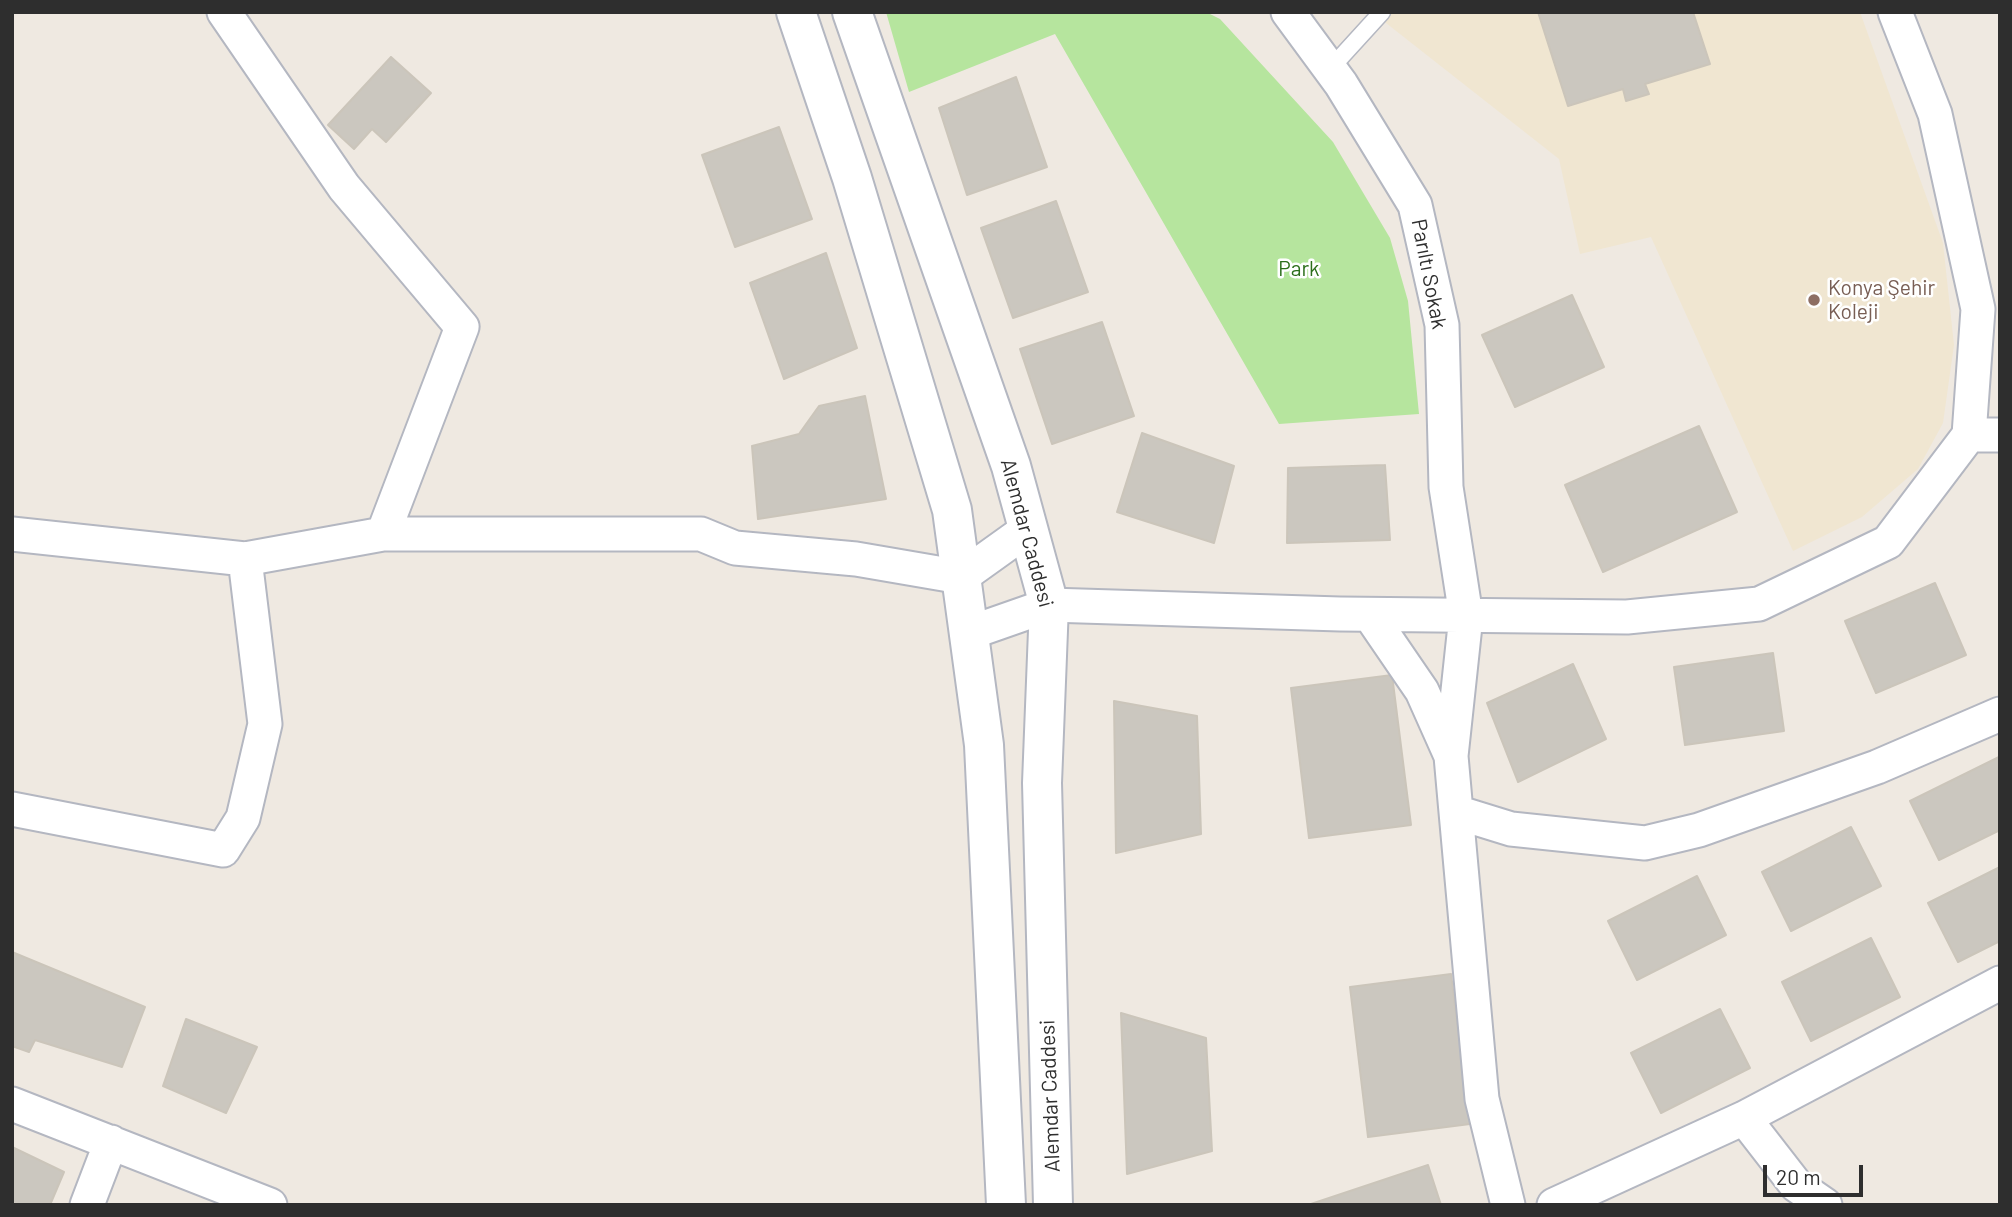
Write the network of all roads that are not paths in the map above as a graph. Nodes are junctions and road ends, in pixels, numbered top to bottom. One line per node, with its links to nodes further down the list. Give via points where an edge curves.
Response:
1 (224, 12): 11 (street, via 344,187 462,327)
2 (796, 12): 13 (main road, via 852,178 948,497)
3 (852, 12): 9 (main road, Alemdar Caddesi, via 1011,466)
4 (1288, 12): 7 (street, Parıltı Sokak)
5 (1382, 12): 7 (lane)
6 (1895, 12): 8 (street, via 1935,114 1978,309)
7 (1330, 69): 16 (street, Parıltı Sokak, via 1415,205 1442,325 1446,487)
8 (1984, 435): 16 (street, via 1888,541 1759,604 1627,617)
9 (1028, 529): 13 (street); 14 (main road, Alemdar Caddesi)
10 (12, 534): 12 (street)
11 (383, 534): 12 (street); 13 (street, via 701,534 735,548 856,559)
12 (245, 559): 20 (street, via 265,724 243,818 223,850)
13 (961, 576): 17 (main road)
14 (1049, 605): 15 (street); 17 (street); 29 (main road, Alemdar Caddesi, via 1042,783)
15 (1370, 615): 16 (street); 19 (street, via 1422,691)
16 (1466, 616): 19 (street, Parıltı Sokak)
17 (968, 633): 28 (main road, via 984,745)
18 (2000, 714): 21 (street, via 1877,767 1699,830 1645,843 1511,830)
19 (1451, 756): 21 (street)
20 (12, 809)
21 (1455, 812): 30 (street, via 1482,1099)
22 (2000, 983): 24 (street)
23 (12, 1104): 25 (street)
24 (1744, 1118): 31 (street); 32 (street, via 1796,1185)
25 (111, 1142): 26 (street); 27 (street)
26 (87, 1205)
27 (270, 1205)
28 (1006, 1205)
29 (1053, 1205)
30 (1508, 1205)
31 (1554, 1205)
32 (1825, 1205)

